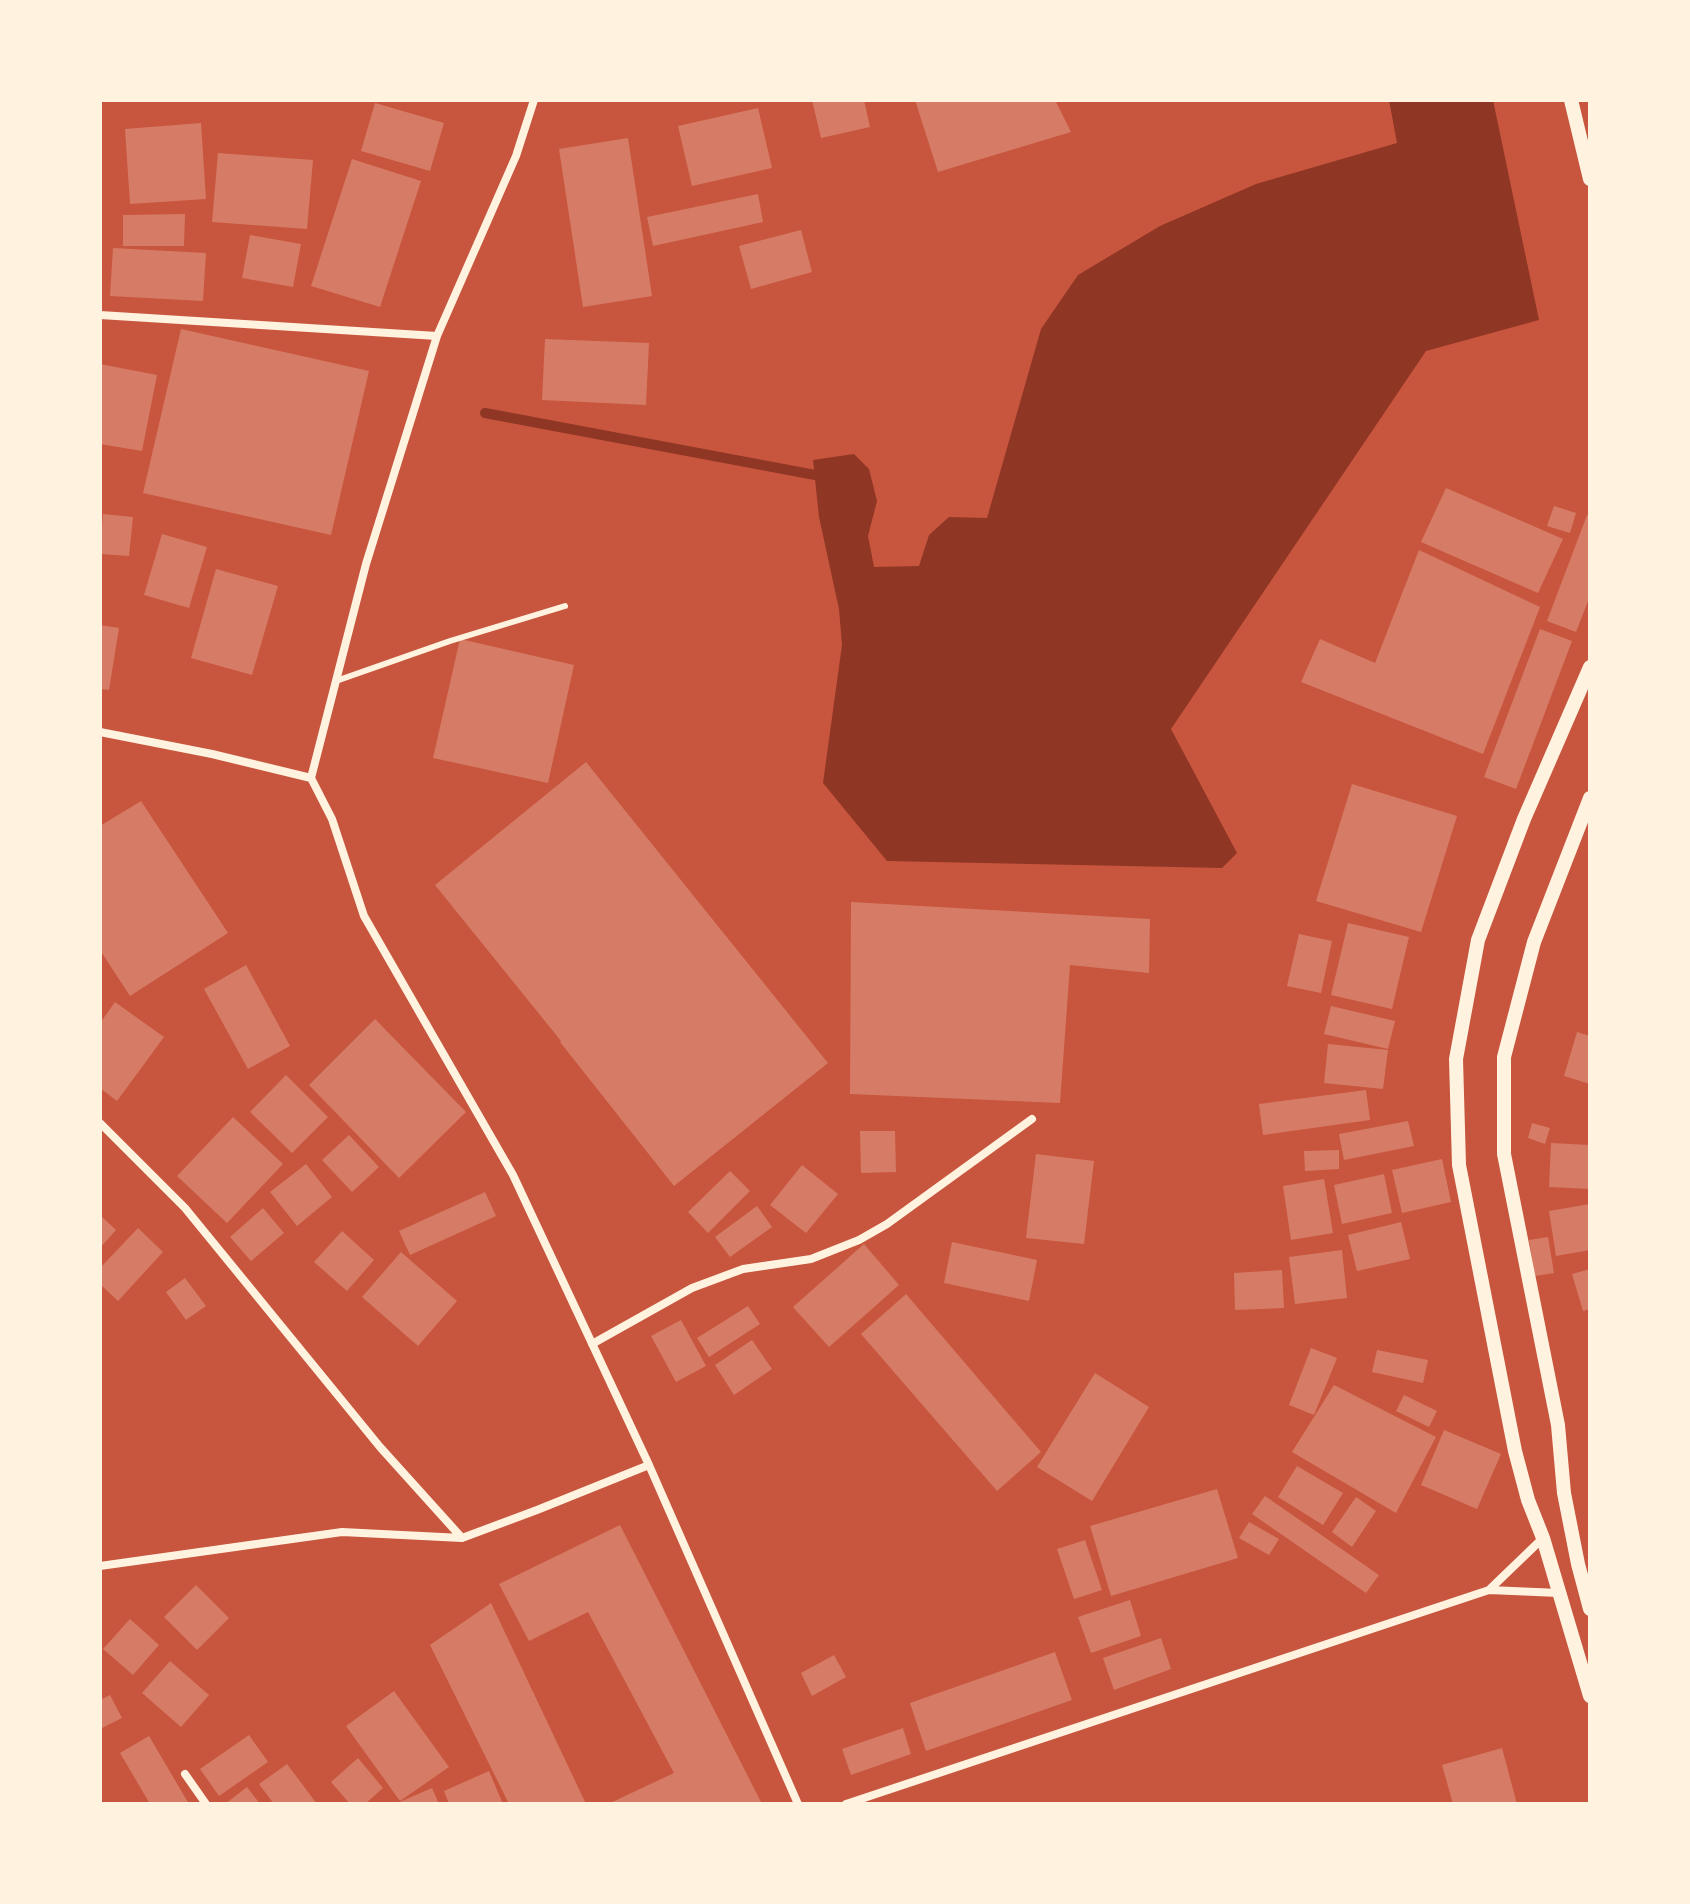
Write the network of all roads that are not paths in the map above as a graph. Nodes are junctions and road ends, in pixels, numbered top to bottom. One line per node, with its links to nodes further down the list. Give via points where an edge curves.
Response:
1 (534, 100): 5 (street, via 516,156)
2 (1571, 100): 3 (street)
3 (1590, 179)
4 (100, 315): 5 (street)
5 (437, 336): 8 (street, via 366,564)
6 (565, 606): 8 (lane)
7 (1590, 667): 17 (street, via 1478,940 1456,1059 1459,1165 1515,1451)
8 (336, 681): 10 (street)
9 (100, 732): 10 (street)
10 (311, 778): 14 (street, via 332,819 364,916 513,1175)
11 (1590, 798): 21 (street, via 1534,942 1504,1057 1504,1154 1558,1425 1564,1493)
12 (1032, 1119): 14 (street, via 859,1240 811,1259 743,1269 692,1288)
13 (100, 1123): 16 (street, via 185,1208 380,1447)
14 (592, 1344): 15 (street)
15 (649, 1465): 16 (street); 25 (street)
16 (462, 1538): 18 (street, via 342,1532)
17 (1543, 1538): 19 (street); 20 (street)
18 (100, 1566)
19 (1489, 1590): 20 (street); 26 (street)
20 (1559, 1593): 22 (street)
21 (1590, 1609)
22 (1590, 1696)
23 (185, 1774): 24 (street)
24 (206, 1804)
25 (798, 1804)
26 (846, 1804)

